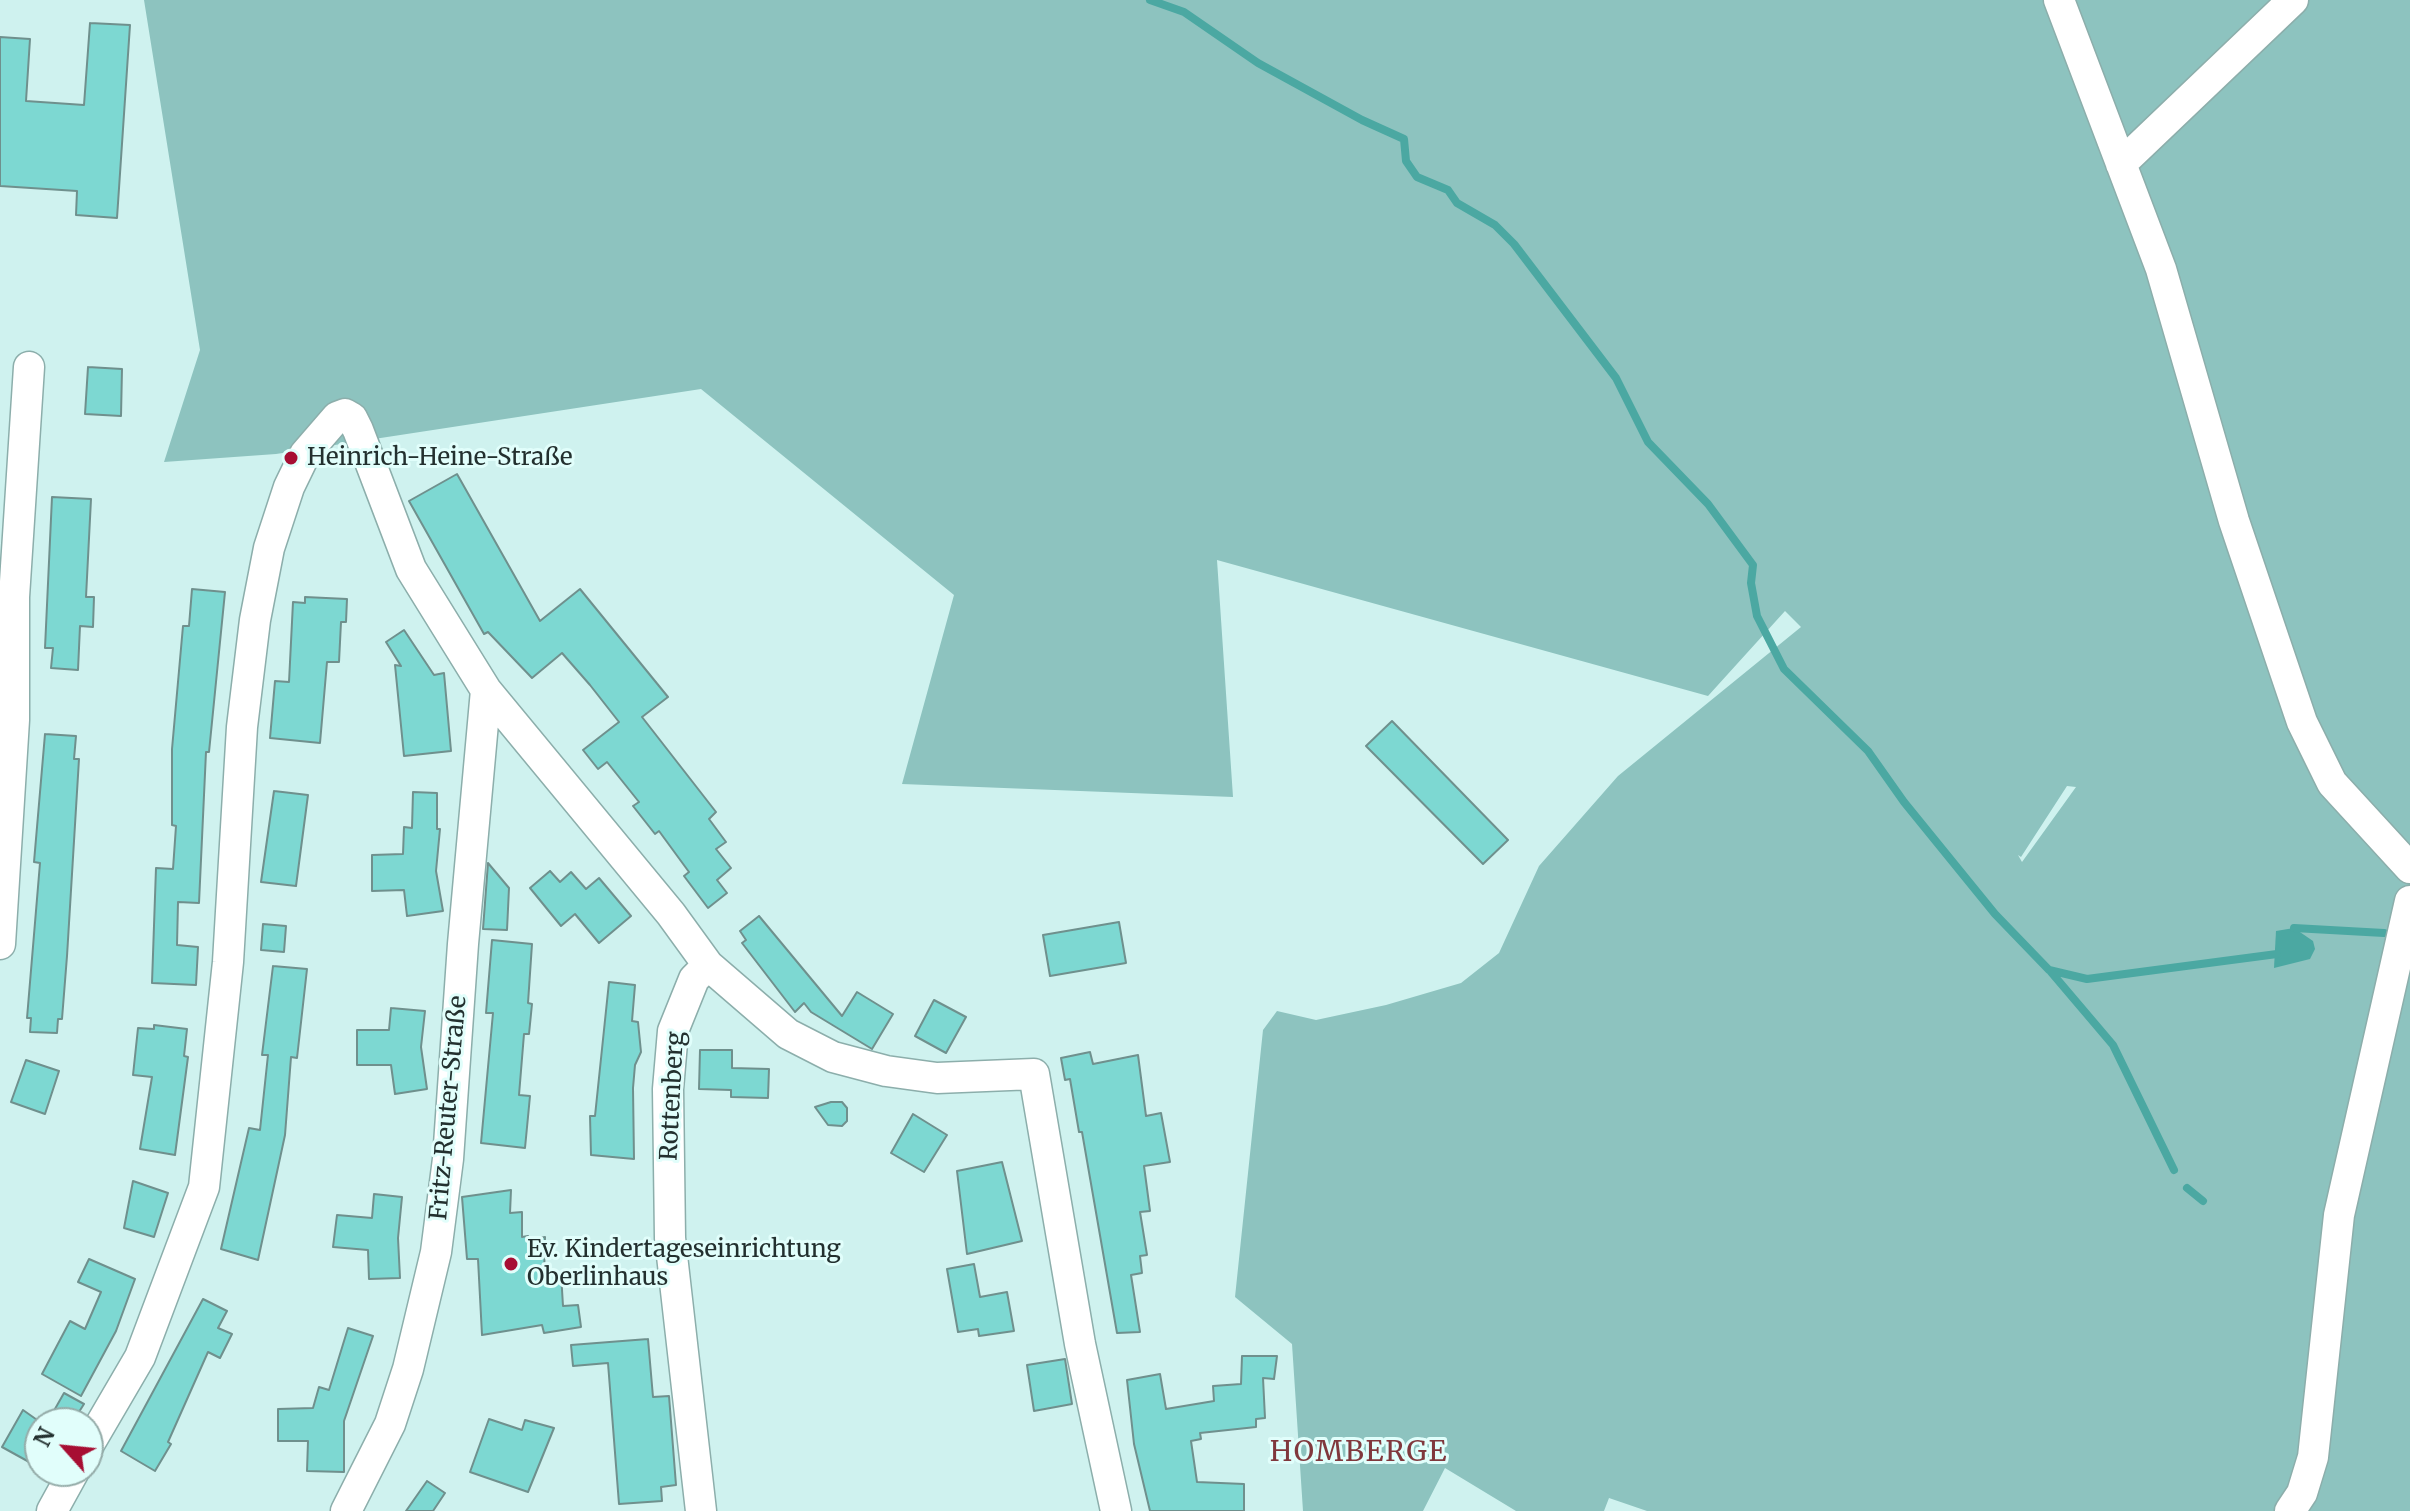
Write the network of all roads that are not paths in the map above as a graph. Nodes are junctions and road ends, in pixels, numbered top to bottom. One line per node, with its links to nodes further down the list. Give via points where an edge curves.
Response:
1 (2059, 0): 3 (street)
2 (2293, 0): 3 (street)
3 (2121, 164): 6 (street, via 2161,269 2234,521 2302,722 2332,783)
4 (29, 367): 8 (street)
5 (486, 690): 9 (street); 10 (street, via 411,569 352,418 337,417 305,454 289,487 269,548 255,620 204,1187 140,1357); 13 (street, Fritz-Reuter-Straße, via 436,1252 390,1424)
6 (2410, 868)
7 (2410, 901): 16 (street, via 2339,1215 2313,1457)
8 (0, 944)
9 (708, 965): 14 (street, Rottenberg, via 689,989 673,1031 668,1089 670,1238); 15 (street, via 788,1034 833,1057 937,1078 1034,1074 1080,1344)
10 (104, 1419)
11 (65, 1487): 12 (street)
12 (52, 1511)
13 (346, 1511)
14 (701, 1511)
15 (1116, 1511)
16 (2290, 1511)

